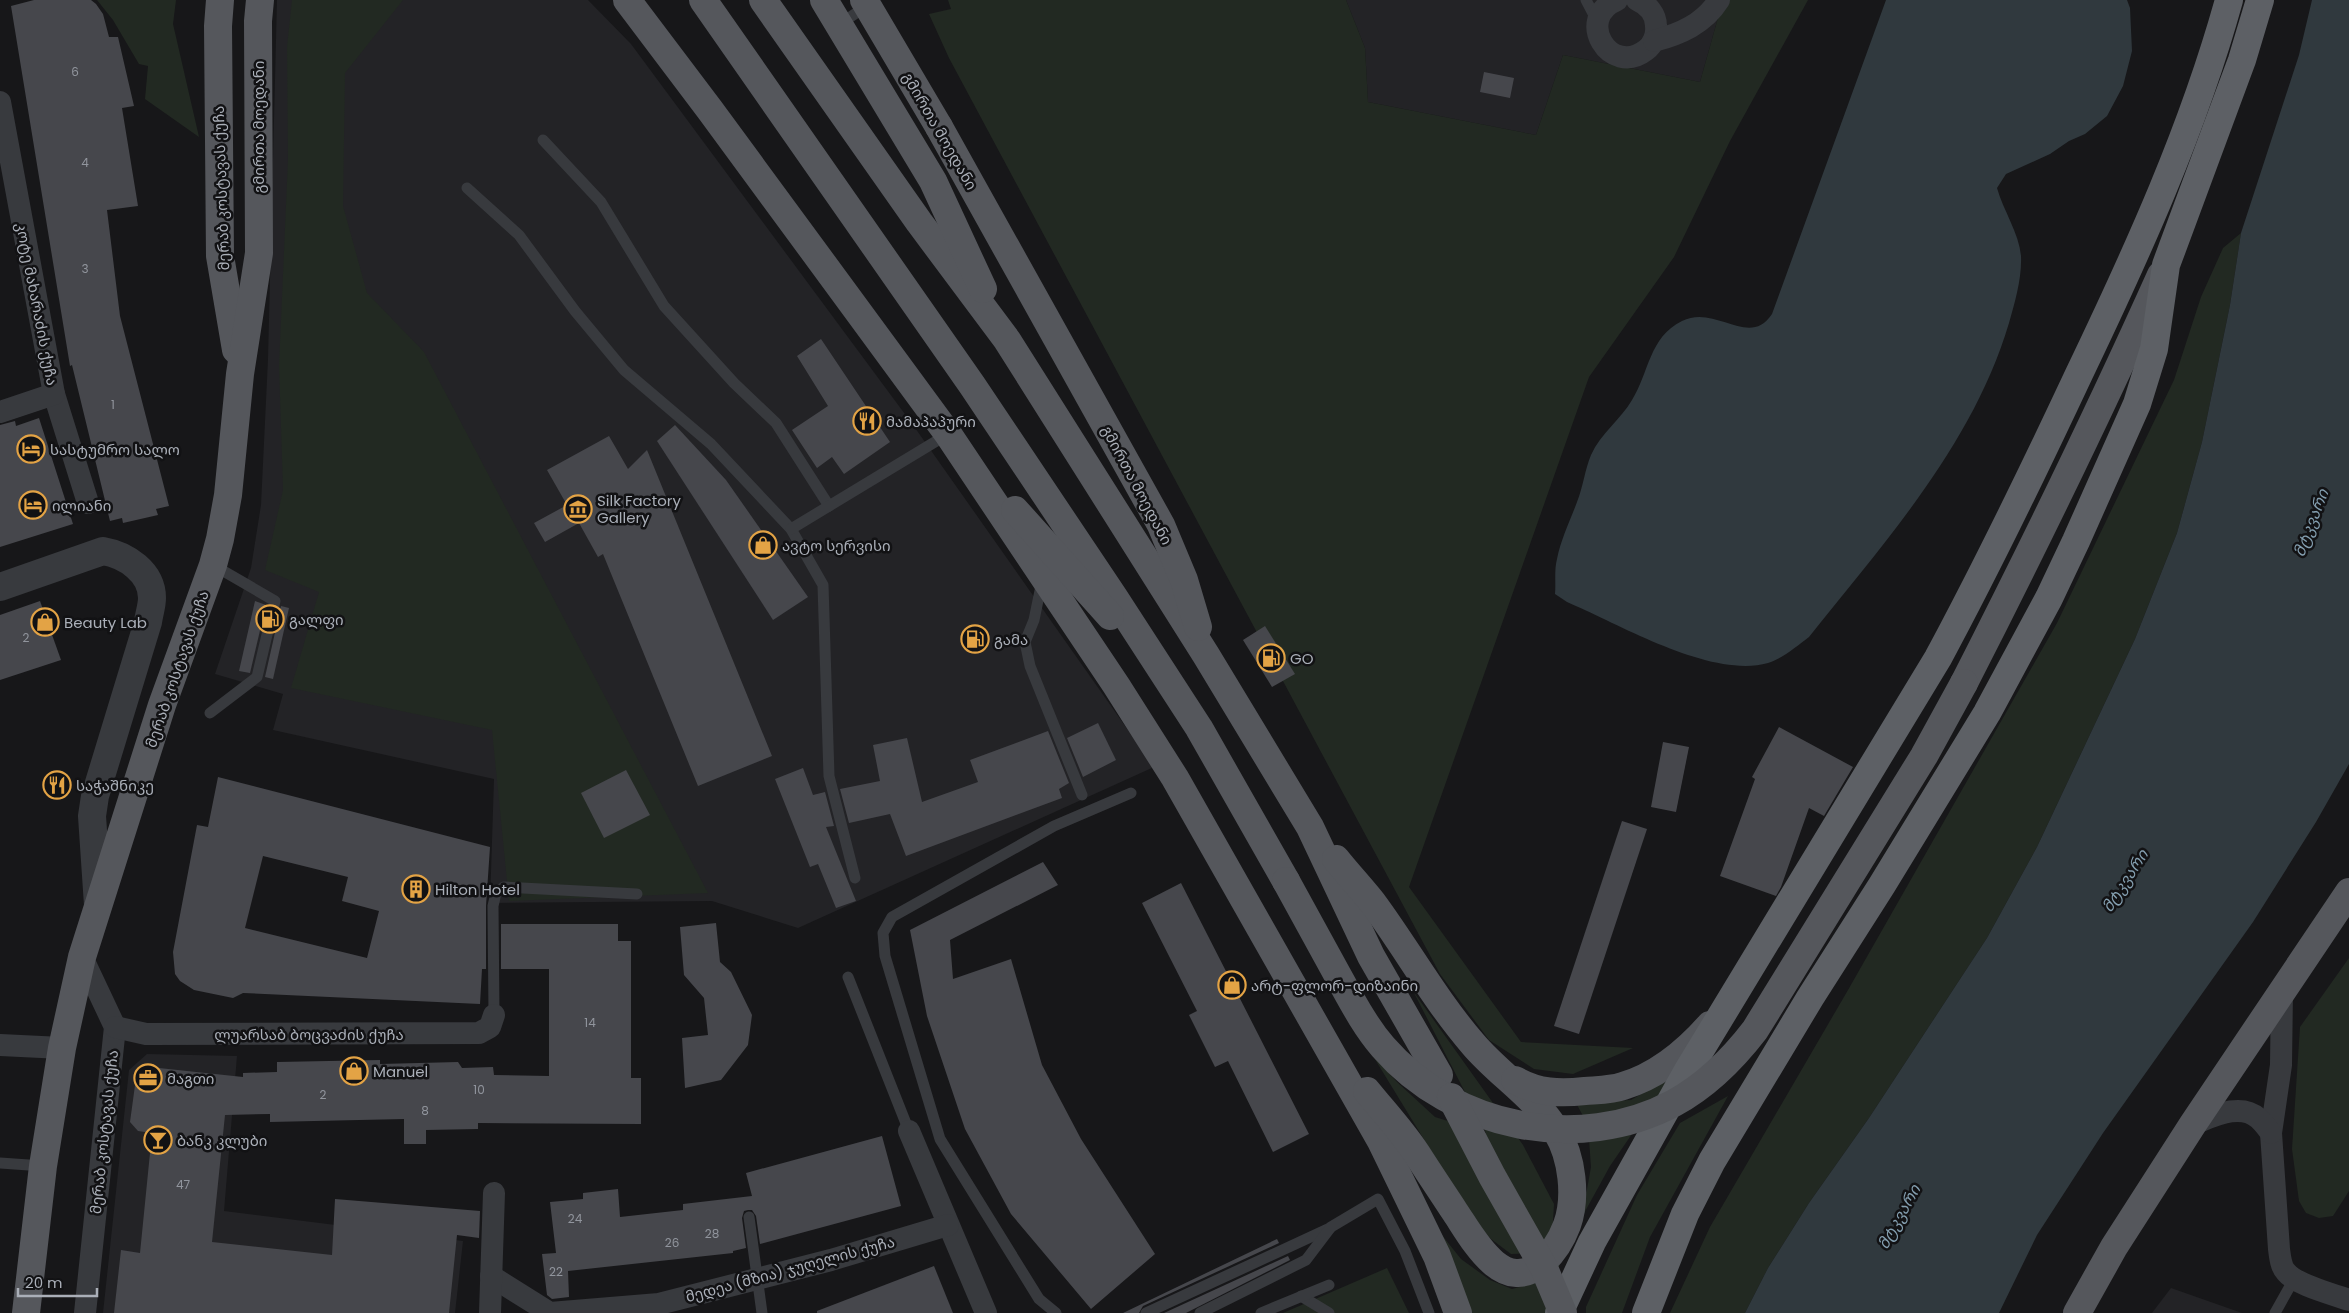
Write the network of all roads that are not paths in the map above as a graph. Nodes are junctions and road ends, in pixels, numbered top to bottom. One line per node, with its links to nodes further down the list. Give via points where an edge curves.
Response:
1 (220, 0): 24 (main road, მერაბ კოსტავას ქუჩა, via 220,256)
2 (260, 0): 21 (main road, გმირთა მოედანი)
3 (627, 0): 28 (main road)
4 (703, 0): 25 (main road)
5 (763, 0): 23 (main road, გმირთა მოედანი, via 919,222)
6 (824, 0): 16 (main road, გმირთა მოედანი)
7 (864, 0): 36 (main road, გმირთა მოედანი, bridge, via 939,127 1162,525 1184,580)
8 (876, 0): 16 (lane)
9 (1586, 0): 15 (lane)
10 (1617, 0): 15 (street, via 1605,8)
11 (1637, 0): 17 (street, via 1653,13)
12 (1719, 0): 17 (street, via 1713,10 1695,25 1677,35)
13 (2229, 0): 52 (highway, via 2200,88 2145,233 1974,591 1938,658)
14 (2260, 0): 22 (highway, via 2242,60)
15 (1598, 23): 17 (street, via 1600,41 1614,54 1632,57)
16 (840, 24): 23 (main road, გმირთა მოედანი, via 933,181)
17 (1654, 41)
18 (0, 102): 26 (street, კოტე მახარაძის ქუჩა)
19 (543, 140): 30 (lane, via 601,202 664,306 776,423)
20 (467, 188): 31 (lane, via 519,235 624,370 711,444)
21 (258, 253): 24 (main road, მერაბ კოსტავას ქუჩა)
22 (2166, 265): 38 (main road, bridge, via 2060,493 1964,683 1919,764 1755,1030 1734,1058 1698,1088 1673,1103 1611,1125 1534,1127 1510,1123 1462,1107 1425,1085 1399,1064 1371,1032); 88 (highway, via 2154,349 2137,404 2049,598 1947,780 1712,1161 1685,1214)
23 (1007, 340): 36 (main road, გმირთა მოედანი)
24 (240, 374): 33 (main road, მერაბ კოსტავას ქუჩა, via 228,495)
25 (972, 385): 32 (main road); 38 (main road)
26 (54, 394): 27 (street); 29 (street, კოტე მახარაძის ქუჩა)
27 (0, 412)
28 (948, 434): 30 (lane); 32 (main road); 34 (main road)
29 (88, 503)
30 (829, 506): 31 (lane)
31 (791, 529): 45 (lane, via 823,585 829,776)
32 (1050, 548): 37 (main road); 38 (main road)
33 (213, 566): 39 (lane, via 275,601 257,677); 43 (main road, მერაბ კოსტავას ქუჩა, via 162,705)
34 (1043, 577): 37 (main road); 41 (lane, via 1034,620 1025,642 1030,666)
35 (0, 587): 42 (street, via 104,551 132,563 148,583 152,601 148,622)
36 (1206, 655): 44 (main road)
37 (1116, 685): 57 (main road, via 1175,778)
38 (1176, 690)
39 (210, 713)
40 (1131, 793): 79 (lane, via 1054,826 892,917 883,933 885,956 940,1139 1039,1299)
41 (1082, 795)
42 (95, 796): 43 (street, via 108,816 119,817); 48 (street, via 92,816)
43 (129, 813): 48 (main road, მერაბ კოსტავას ქუჩა)
44 (1310, 828): 58 (main road, via 1373,903 1473,1044); 87 (main road, bridge, via 1371,956 1544,1268)
45 (855, 878)
46 (2349, 892): 51 (main road)
47 (636, 894): 53 (lane, via 504,887 496,894 493,906)
48 (98, 905): 49 (main road, მერაბ კოსტავას ქუჩა)
49 (82, 957): 54 (street); 56 (main road, მერაბ კოსტავას ქუჩა)
50 (848, 977): 60 (lane)
51 (2282, 991): 59 (main road); 61 (street, via 2282,1065)
52 (1723, 1011): 58 (main road, via 1696,1042 1664,1066 1623,1087 1553,1094 1528,1088); 86 (highway, via 1592,1242)
53 (494, 1015): 54 (street, ლუარსაბ ბოცვაძის ქუჩა, via 490,1027 479,1033 146,1034)
54 (116, 1027): 75 (street, მერაბ კოსტავას ქუჩა)
55 (0, 1045): 56 (street)
56 (62, 1048): 63 (main road, მერაბ კოსტავას ქუჩა)
57 (1334, 1055): 58 (main road, via 1401,1131 1485,1255 1507,1270 1526,1273 1542,1262 1561,1239 1572,1202 1571,1178 1558,1133 1536,1106); 85 (main road, via 1381,1141 1437,1256)
58 (1500, 1072)
59 (2193, 1124): 61 (street, via 2228,1111 2244,1111 2257,1116); 89 (main road, via 2114,1247)
60 (909, 1130): 66 (street)
61 (2271, 1133): 70 (street, via 2279,1249 2285,1272)
62 (0, 1163): 63 (lane)
63 (43, 1166): 74 (main road, მერაბ კოსტავას ქუჩა)
64 (494, 1193): 68 (street)
65 (749, 1217): 69 (lane)
66 (948, 1225): 69 (street, მედეა (მზია) ჯუღელის ქუჩა); 78 (street)
67 (1331, 1228): 80 (lane); 81 (lane, via 1306,1260); 84 (lane, via 1378,1199)
68 (491, 1276): 69 (street, მედეა (მზია) ჯუღელის ქუჩა, via 550,1313 659,1304); 76 (street)
69 (759, 1279): 77 (lane)
70 (2294, 1280): 73 (street); 90 (lane)
71 (1329, 1285): 72 (lane)
72 (1301, 1296): 82 (lane); 83 (lane)
73 (2349, 1300)
74 (26, 1313)
75 (85, 1313)
76 (490, 1313)
77 (762, 1313)
78 (986, 1313)
79 (1056, 1313)
80 (1146, 1313)
81 (1200, 1313)
82 (1261, 1313)
83 (1329, 1313)
84 (1429, 1313)
85 (1458, 1313)
86 (1559, 1313)
87 (1563, 1313)
88 (1646, 1313)
89 (2077, 1313)
90 (2275, 1313)

